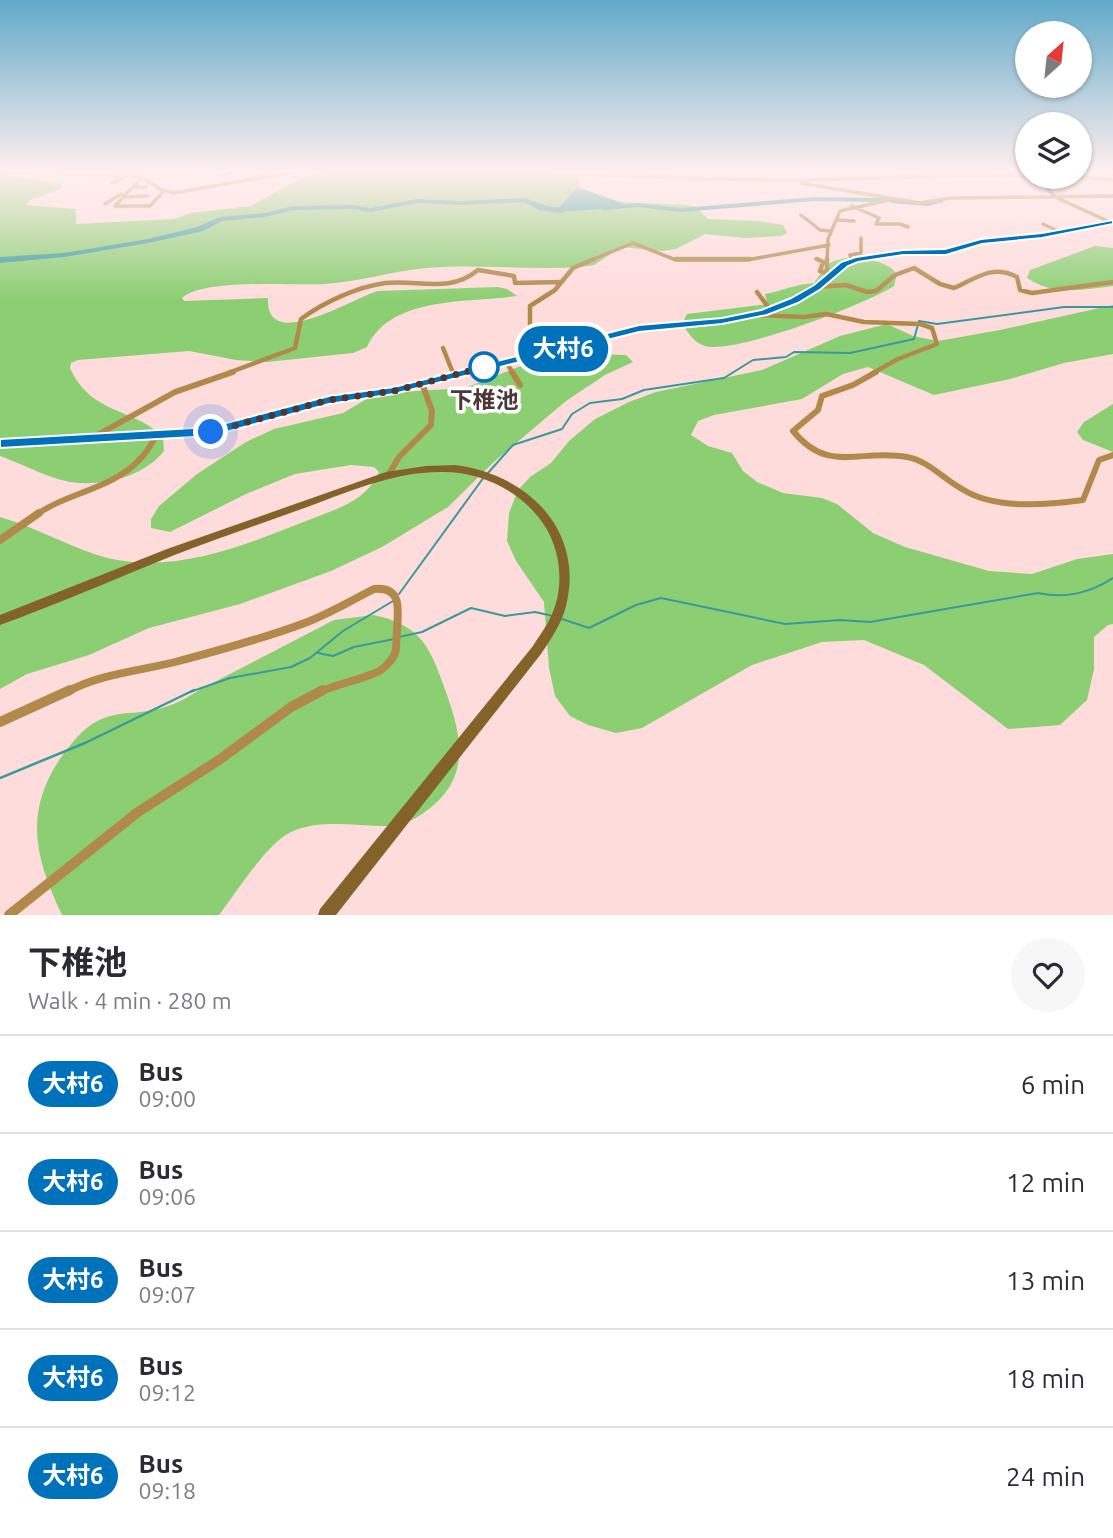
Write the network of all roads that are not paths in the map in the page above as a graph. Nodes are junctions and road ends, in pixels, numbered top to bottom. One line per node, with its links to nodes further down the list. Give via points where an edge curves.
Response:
1 (840, 214): 5 (street)
2 (869, 214): 9 (street, via 879,218 876,224)
3 (1093, 214): 7 (street)
4 (801, 215): 10 (street, via 820,230)
5 (839, 219): 6 (street); 10 (street)
6 (854, 221)
7 (1112, 222): 11 (street)
8 (1043, 224): 11 (street)
9 (908, 227)
10 (830, 231): 13 (street)
11 (1060, 232): 15 (street, via 981,241 946,252 903,252)
12 (861, 238): 15 (street, via 861,253 850,256)
13 (829, 245): 16 (street); 17 (street, via 747,260 676,260 633,243 573,268)
14 (816, 259): 16 (street, via 823,262 820,271)
15 (852, 261): 16 (street)
16 (827, 276): 19 (street)
17 (560, 282): 24 (street, via 530,306 530,335); 30 (street, via 515,283 515,274 478,270 468,281 453,284 374,285 301,319 295,348 288,352 175,392)
18 (1113, 282): 19 (street, via 1032,293 1020,290 1013,274 995,270 976,274 954,288 914,268 867,292 846,285)
19 (817, 287): 21 (street)
20 (757, 292): 21 (street)
21 (771, 311): 22 (street)
22 (755, 315): 24 (street, via 639,328); 32 (street, via 825,314 932,328 937,344 898,359 853,386 822,396 818,410 793,431 801,443 833,458 904,456 928,464 978,498 1061,504 1083,499 1098,460)
23 (443, 348): 26 (street)
24 (543, 354): 25 (street)
25 (506, 362): 26 (street); 28 (street)
26 (453, 374): 27 (street)
27 (422, 383): 29 (street, via 329,400 211,432); 33 (street, via 433,420 431,428 403,449 392,462)
28 (520, 385)
29 (156, 436): 30 (street); 34 (street, via 131,467 44,509)
30 (92, 438): 31 (street)
31 (0, 443)
32 (1113, 455)
33 (390, 474): 35 (street, via 171,552); 38 (street, via 426,468 463,470 510,486 545,515 561,543 565,584 559,609 537,650)
34 (0, 540)
35 (0, 620)
36 (0, 722): 37 (street, via 89,680 252,640 304,623 374,589 384,588 398,603 395,653 378,672 338,683 291,707 138,812)
37 (9, 915)
38 (326, 915)

